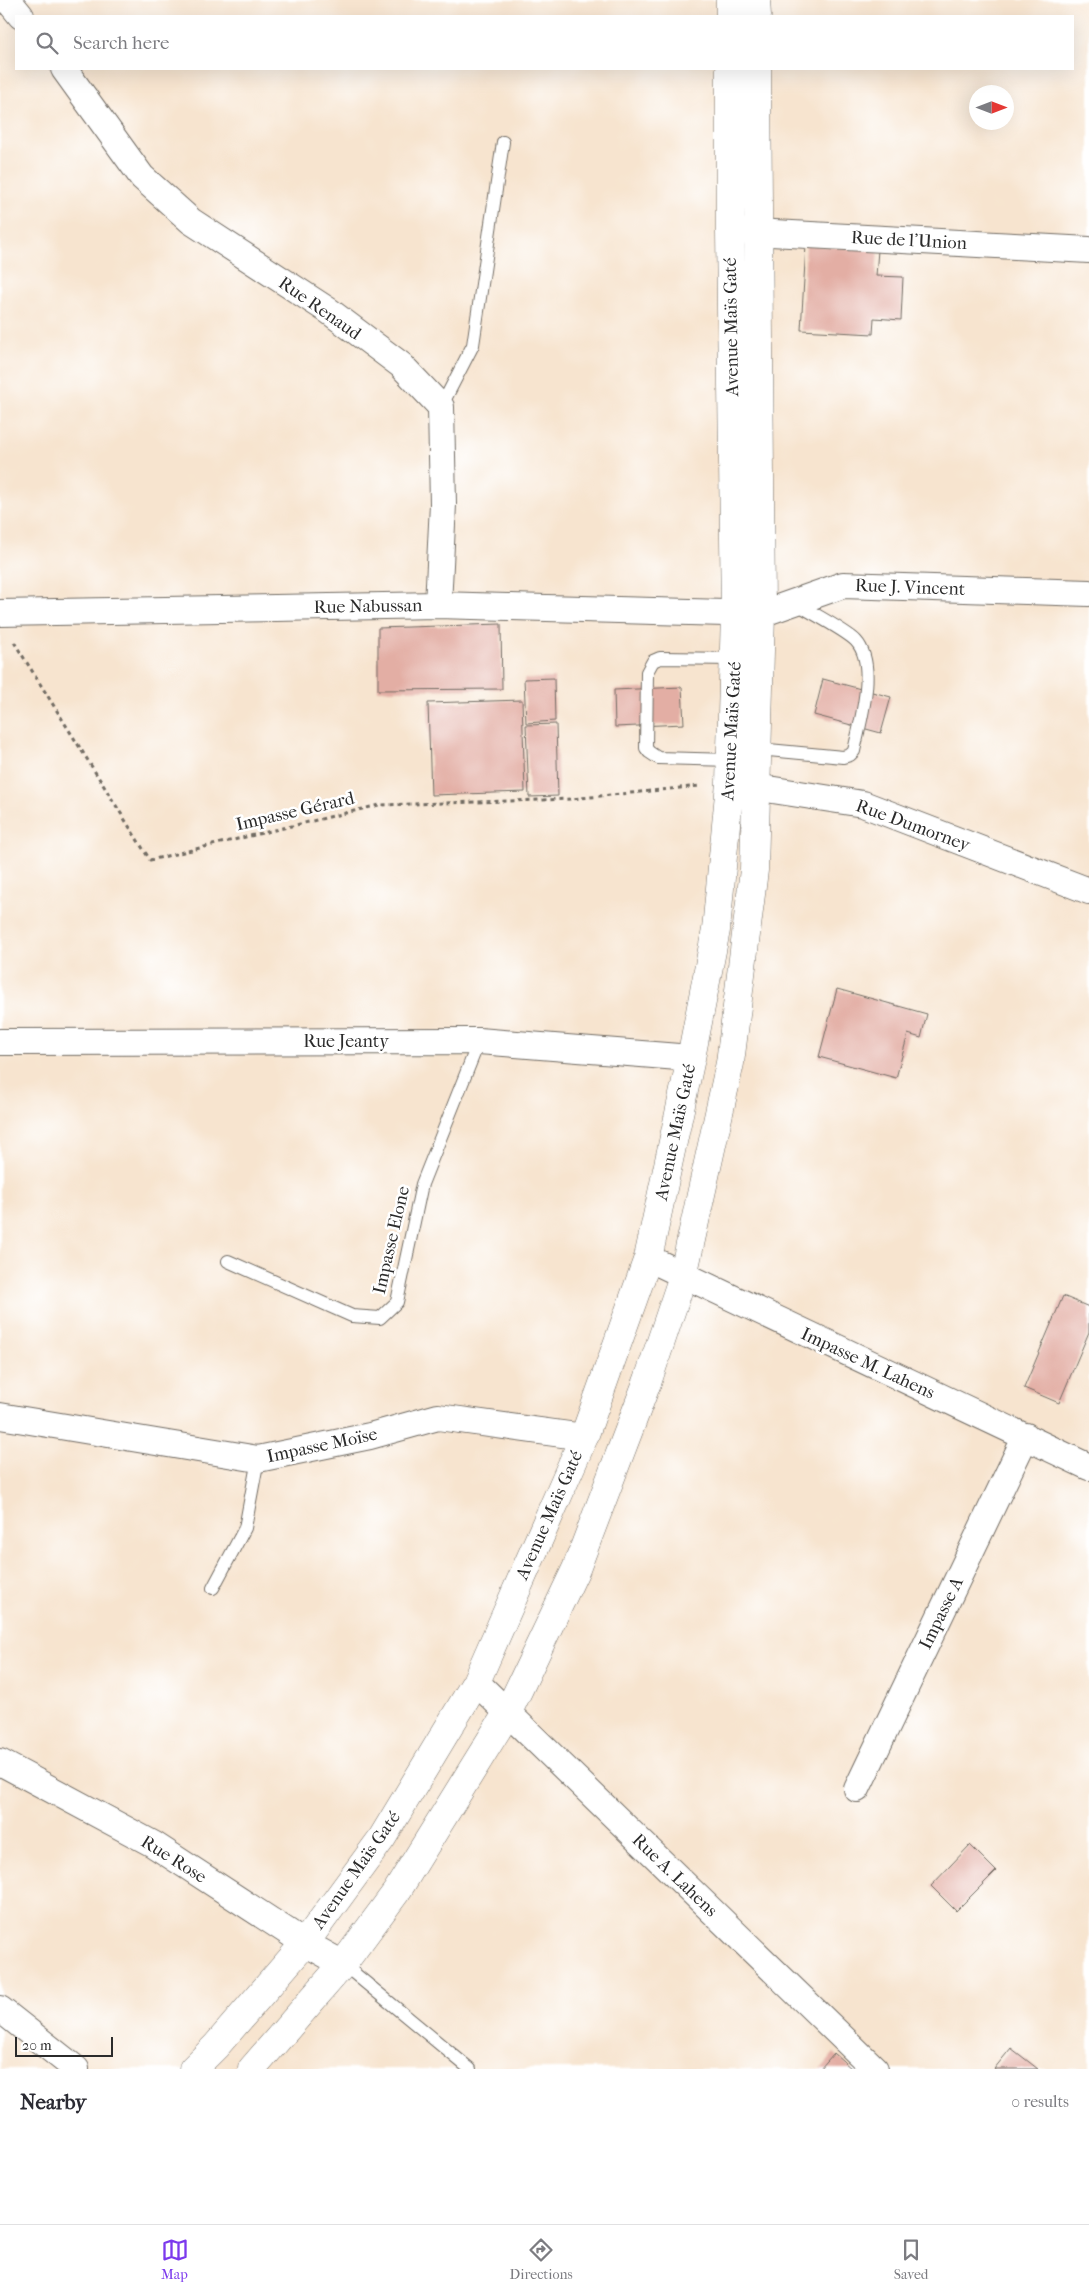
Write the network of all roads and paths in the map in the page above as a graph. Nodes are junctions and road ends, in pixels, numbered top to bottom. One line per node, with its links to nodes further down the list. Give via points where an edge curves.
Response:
1 (8, 0): 4 (street)
2 (730, 0): 5 (main road)
3 (756, 0): 6 (main road)
4 (20, 15)
5 (730, 15)
6 (756, 15)
7 (65, 70): 14 (street, Rue Renaud, via 142,178 191,221 329,311 401,365)
8 (730, 70): 11 (main road, Avenue Maïs Gaté)
9 (757, 70): 12 (main road, Avenue Maïs Gaté)
10 (503, 142): 14 (lane, via 473,345)
11 (730, 231): 12 (street, Rue de l'Union); 19 (main road, Avenue Maïs Gaté)
12 (758, 232): 13 (street, Rue de l'Union); 19 (main road, Avenue Maïs Gaté)
13 (1089, 250)
14 (441, 406): 17 (street, via 443,504)
15 (1089, 593): 16 (street, Rue J. Vincent, via 843,585)
16 (794, 602): 19 (street, Rue J. Vincent); 22 (lane, via 856,641 863,654 867,681 854,751 843,757)
17 (438, 605): 18 (street, Rue Nabussan); 19 (street, Rue Nabussan)
18 (0, 613)
19 (748, 614): 21 (main road, Avenue Maïs Gaté); 22 (main road, Avenue Maïs Gaté)
20 (10, 637): 23 (path, Impasse Gérard, via 150,860 379,805 571,799)
21 (734, 659): 23 (main road, Avenue Maïs Gaté); 23 (lane, via 660,658 653,661 647,672 646,748 649,752 658,758)
22 (758, 749): 24 (main road, Avenue Maïs Gaté)
23 (730, 772): 24 (street, Rue Dumorney); 28 (main road, Avenue Maïs Gaté, via 716,930)
24 (757, 788): 25 (street, Rue Dumorney, via 862,804); 31 (main road, Avenue Maïs Gaté, via 754,870 730,1063)
25 (1089, 891)
26 (479, 1041): 27 (street, Rue Jeanty); 28 (street, Rue Jeanty); 30 (lane, Impasse Elone, via 422,1184 397,1302 380,1318 352,1316)
27 (0, 1042)
28 (692, 1058): 29 (main road, Avenue Maïs Gaté)
29 (648, 1258): 31 (street, Impasse M. Lahens); 34 (main road, Avenue Maïs Gaté)
30 (228, 1261)
31 (683, 1276): 33 (street, Impasse M. Lahens); 39 (main road, Avenue Maïs Gaté, via 648,1380 576,1569)
32 (0, 1416): 35 (street, Impasse Moïse)
33 (1026, 1436): 36 (street, Impasse M. Lahens); 41 (street, Impasse A)
34 (584, 1437): 35 (street, Impasse Moïse, via 438,1417 370,1436); 38 (main road, Avenue Maïs Gaté)
35 (258, 1459): 37 (lane, via 245,1528)
36 (1089, 1467)
37 (213, 1588)
38 (476, 1682): 39 (street, Rue A. Lahens); 42 (main road, Avenue Maïs Gaté, via 382,1838)
39 (508, 1712): 43 (main road, Avenue Maïs Gaté, via 397,1892); 49 (street, Rue A. Lahens)
40 (0, 1762): 42 (street, Rue Rose, via 153,1844)
41 (857, 1789)
42 (305, 1943): 43 (street, Rue Rose); 46 (main road, Avenue Maïs Gaté)
43 (344, 1964): 47 (main road, Avenue Maïs Gaté); 48 (lane)
44 (0, 2009): 45 (street)
45 (76, 2069)
46 (194, 2069)
47 (252, 2069)
48 (470, 2069)
49 (874, 2069)

